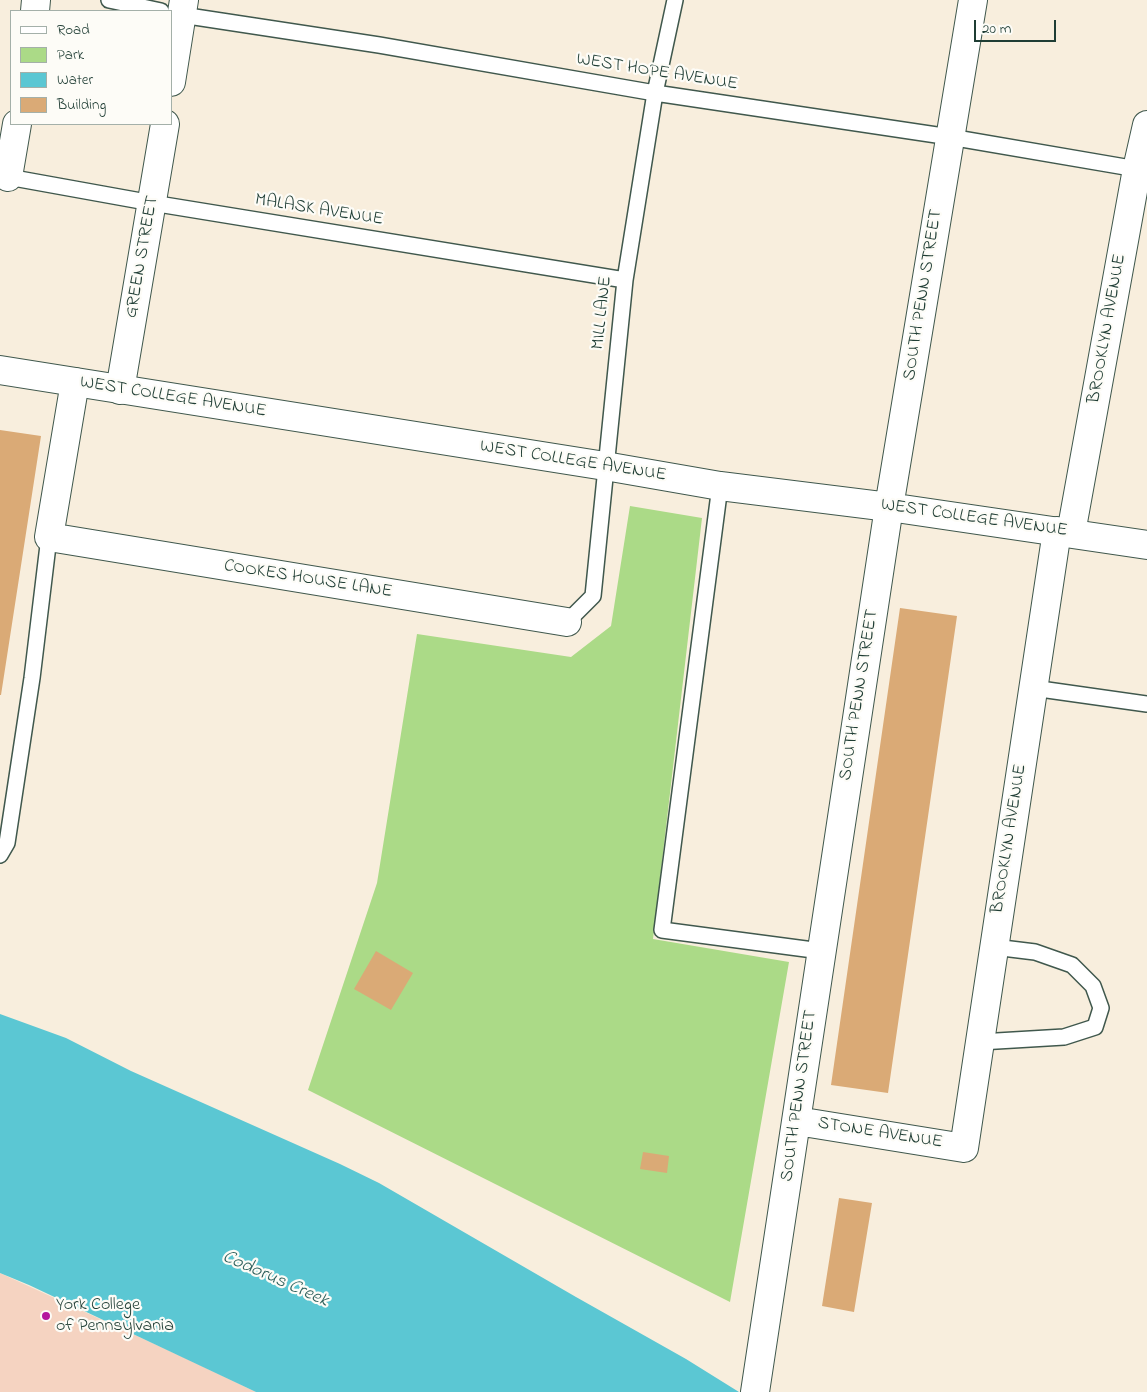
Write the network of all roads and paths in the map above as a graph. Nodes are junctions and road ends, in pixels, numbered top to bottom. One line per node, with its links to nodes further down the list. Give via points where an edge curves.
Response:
1 (108, 0): 4 (lane, WEST HOPE AVENUE)
2 (676, 0): 6 (lane, MILL LANE)
3 (973, 0): 10 (street, SOUTH PENN STREET)
4 (174, 10): 5 (street); 6 (lane, WEST HOPE AVENUE)
5 (172, 58)
6 (655, 92): 10 (lane, WEST HOPE AVENUE); 14 (lane, MILL LANE)
7 (17, 125): 12 (street)
8 (165, 125): 13 (street, GREEN STREET)
9 (1147, 125): 11 (street, BROOKLYN AVENUE)
10 (950, 137): 11 (lane, WEST HOPE AVENUE); 20 (street, SOUTH PENN STREET)
11 (1137, 169): 21 (street, BROOKLYN AVENUE)
12 (8, 177): 13 (lane, MALASK AVENUE)
13 (152, 203): 14 (lane, MALASK AVENUE); 17 (street, GREEN STREET)
14 (625, 280): 18 (lane, MILL LANE)
15 (0, 370): 16 (street, WEST COLLEGE AVENUE)
16 (74, 382): 17 (street, WEST COLLEGE AVENUE); 22 (street)
17 (120, 390): 18 (street, WEST COLLEGE AVENUE)
18 (605, 466): 19 (street, WEST COLLEGE AVENUE); 24 (lane, MILL LANE, via 593,596)
19 (720, 486): 20 (street, WEST COLLEGE AVENUE); 29 (lane, via 662,930)
20 (889, 507): 21 (street, WEST COLLEGE AVENUE); 29 (street, SOUTH PENN STREET)
21 (1064, 532): 23 (street, WEST COLLEGE AVENUE); 25 (street, BROOKLYN AVENUE)
22 (49, 537): 24 (street, COOKES HOUSE LANE); 27 (lane, via 7,843)
23 (1147, 545)
24 (567, 622)
25 (1033, 688): 26 (lane); 28 (street, BROOKLYN AVENUE)
26 (1147, 704)
27 (0, 855)
28 (994, 947): 30 (street, BROOKLYN AVENUE); 30 (lane, via 1035,952 1072,965 1093,986 1101,1008 1095,1027 1064,1037)
29 (821, 951): 31 (street, SOUTH PENN STREET)
30 (980, 1042): 32 (street, BROOKLYN AVENUE)
31 (796, 1121): 32 (street, STONE AVENUE); 33 (street, SOUTH PENN STREET)
32 (964, 1148)
33 (756, 1392)

